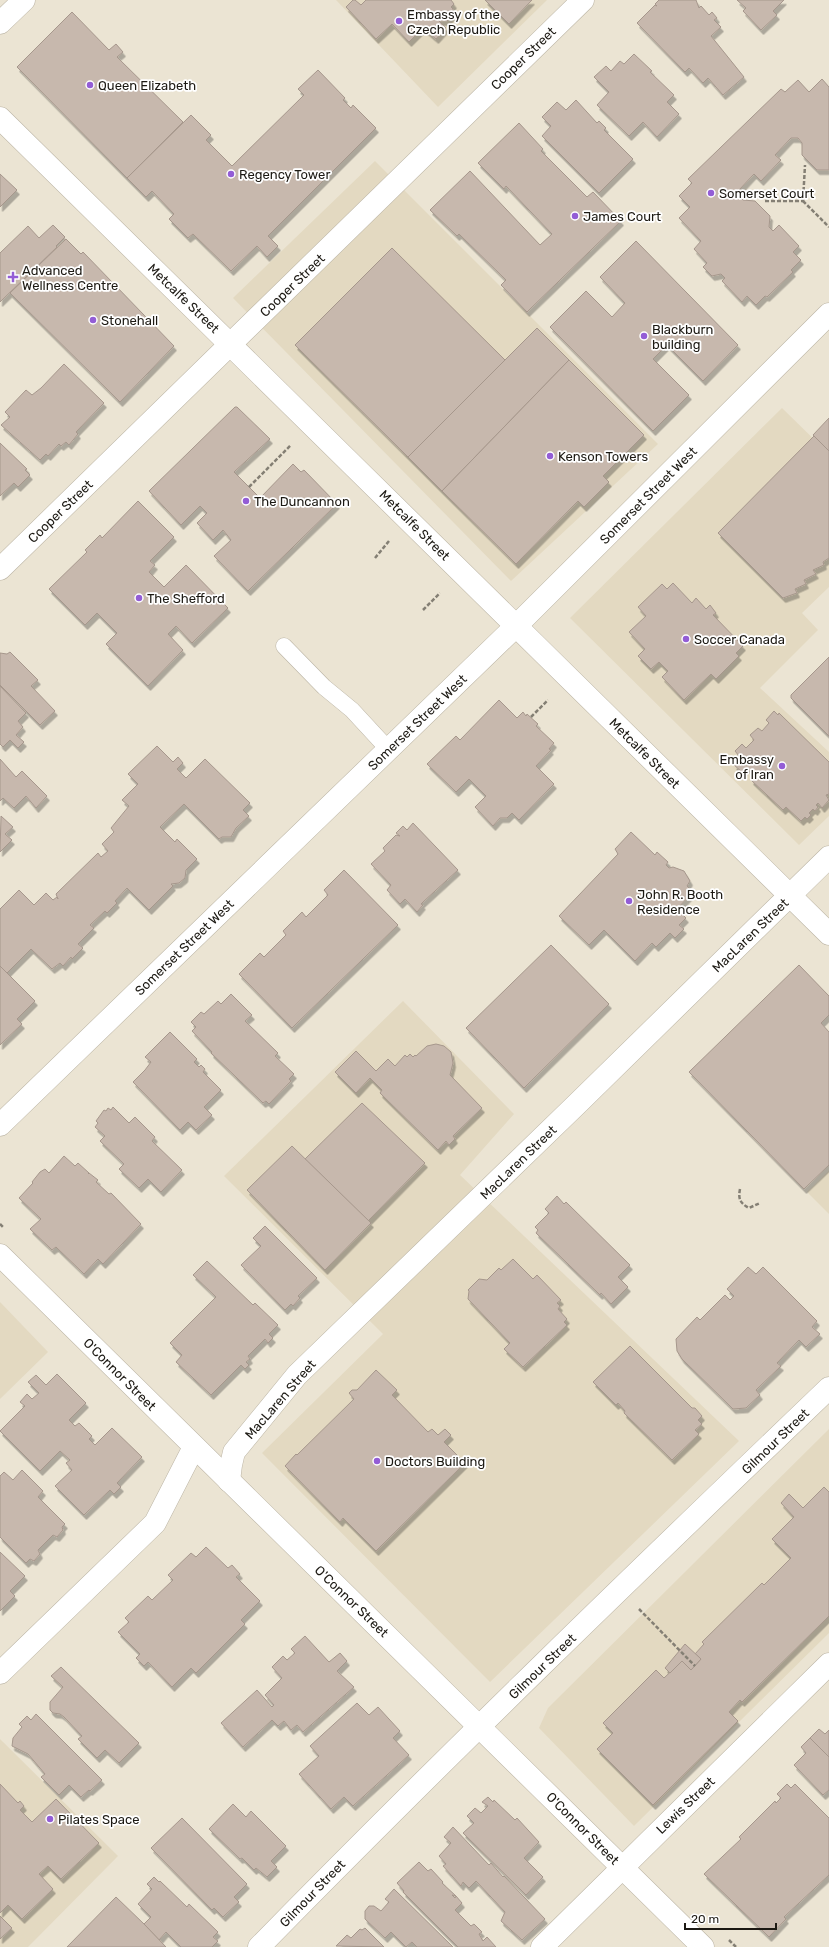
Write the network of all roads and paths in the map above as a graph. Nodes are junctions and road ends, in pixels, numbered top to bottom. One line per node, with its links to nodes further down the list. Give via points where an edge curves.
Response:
1 (24, 0): 3 (main road)
2 (583, 0): 10 (main road, Cooper Street)
3 (0, 24)
4 (0, 118): 10 (main road, Metcalfe Street)
5 (806, 165): 7 (path)
6 (765, 201): 7 (path)
7 (803, 201): 8 (path)
8 (829, 227)
9 (829, 314): 18 (main road, Somerset Street West)
10 (231, 343): 15 (main road, Cooper Street); 18 (main road, Metcalfe Street)
11 (291, 445): 12 (path)
12 (249, 487)
13 (389, 541): 14 (path)
14 (375, 558)
15 (0, 569)
16 (440, 593): 17 (path)
17 (423, 610)
18 (516, 626): 22 (main road, Somerset Street West); 24 (main road, Metcalfe Street)
19 (284, 646): 22 (lane, via 324,688 352,710)
20 (548, 700): 21 (path)
21 (531, 717)
22 (388, 749): 26 (main road, Somerset Street West)
23 (829, 857): 24 (main road, MacLaren Street)
24 (790, 896): 25 (main road, Metcalfe Street); 32 (main road, MacLaren Street, via 297,1375 234,1452)
25 (829, 934)
26 (0, 1125)
27 (740, 1189): 28 (path, via 738,1197 742,1204 749,1208)
28 (760, 1204)
29 (0, 1255): 31 (main road, O'Connor Street)
30 (829, 1388): 33 (main road, Gilmour Street)
31 (194, 1447): 32 (main road, O'Connor Street); 36 (main road, via 155,1523)
32 (229, 1481): 37 (main road, O'Connor Street)
33 (622, 1589): 35 (path); 37 (main road, Gilmour Street)
34 (829, 1664): 38 (main road, Lewis Street)
35 (695, 1666)
36 (0, 1672)
37 (480, 1727): 38 (main road, O'Connor Street); 39 (main road, Gilmour Street)
38 (622, 1867): 40 (main road, Lewis Street); 41 (main road, O'Connor Street)
39 (259, 1947)
40 (542, 1947)
41 (703, 1947)

